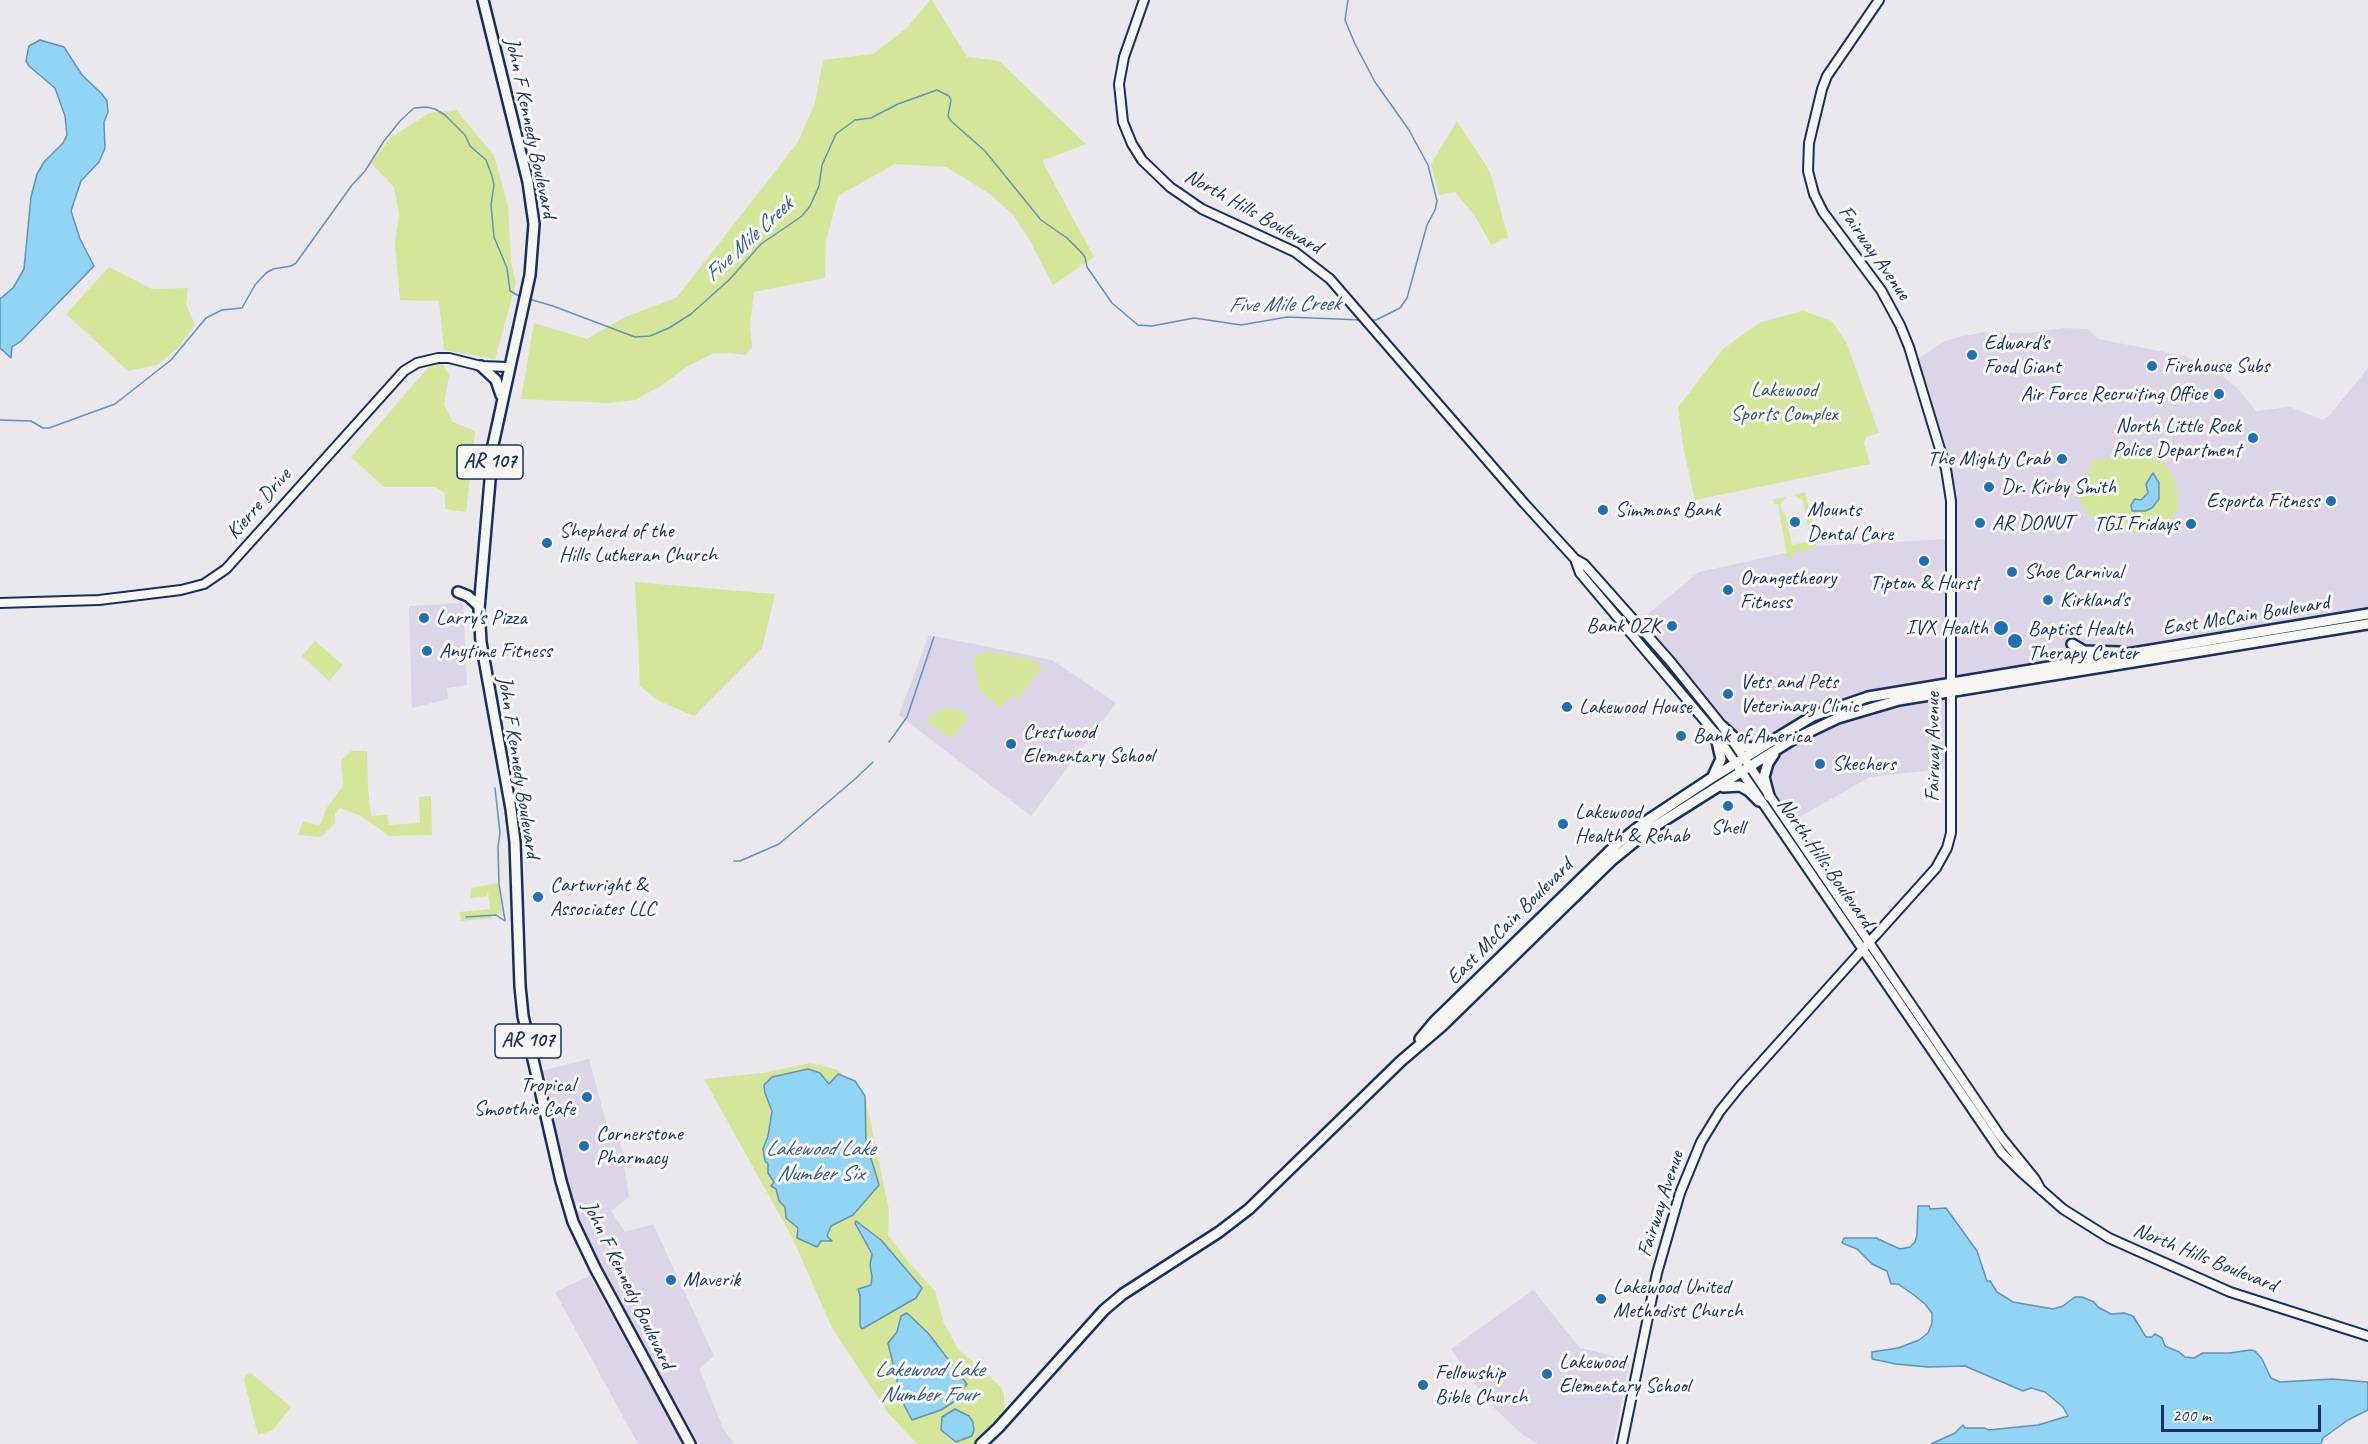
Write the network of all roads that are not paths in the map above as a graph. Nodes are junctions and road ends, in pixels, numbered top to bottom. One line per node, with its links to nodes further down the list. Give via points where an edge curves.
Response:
1 (483, 0): 5 (main road, John F Kennedy Boulevard / AR 107, via 532,200 530,275)
2 (1144, 0): 7 (street, North Hills Boulevard, via 1119,84 1124,122 1136,152 1160,178 1197,206 1306,259 1330,279)
3 (1879, 0): 15 (street, Fairway Avenue, via 1827,76 1811,131 1808,171 1823,212 1881,290 1900,325 1941,447 1951,501)
4 (481, 366): 5 (street, Kierre Drive); 6 (main road, via 496,380); 9 (street, Kierre Drive, via 438,358 404,371 226,569 204,584 99,600)
5 (508, 367): 6 (main road, John F Kennedy Boulevard / AR 107)
6 (501, 399): 10 (main road, John F Kennedy Boulevard / AR 107, via 491,456)
7 (1575, 559): 16 (street, North Hills Boulevard, via 1584,564 1670,661); 17 (street, North Hills Boulevard, via 1580,573)
8 (458, 592): 10 (main road)
9 (0, 603)
10 (479, 606): 27 (main road, John F Kennedy Boulevard / AR 107, via 481,642 515,842 523,1016 561,1181 573,1222 595,1268)
11 (2368, 614): 14 (main road, East McCain Boulevard)
12 (2368, 624): 15 (main road, East McCain Boulevard)
13 (2072, 644): 14 (main road, via 2084,651)
14 (2133, 653): 15 (main road, East McCain Boulevard)
15 (1951, 688): 18 (main road, East McCain Boulevard, via 1838,718); 24 (street, Fairway Avenue, via 1951,822 1947,848 1936,868)
16 (1723, 727): 18 (main road, via 1745,748); 19 (street, North Hills Boulevard)
17 (1715, 734): 19 (street, North Hills Boulevard); 20 (main road, via 1722,759)
18 (1776, 745): 19 (main road, East McCain Boulevard); 22 (main road, via 1765,769)
19 (1742, 766): 20 (main road, East McCain Boulevard); 21 (main road, East McCain Boulevard); 22 (street, North Hills Boulevard); 23 (street, North Hills Boulevard)
20 (1710, 779): 25 (main road, East McCain Boulevard, via 1645,822 1599,860 1435,1021)
21 (1712, 791): 23 (main road, via 1740,786); 25 (main road, East McCain Boulevard, via 1644,834 1612,860)
22 (1768, 796): 24 (street, North Hills Boulevard)
23 (1759, 801): 24 (street, North Hills Boulevard)
24 (1866, 946): 26 (street, North Hills Boulevard, via 2002,1153 2063,1209 2092,1228 2209,1284); 29 (street, Fairway Avenue, via 1729,1099 1694,1157 1657,1273)
25 (1401, 1061): 28 (main road, East McCain Boulevard, via 1249,1209 1104,1310)
26 (2368, 1336)
27 (690, 1444)
28 (981, 1444)
29 (1622, 1444)

